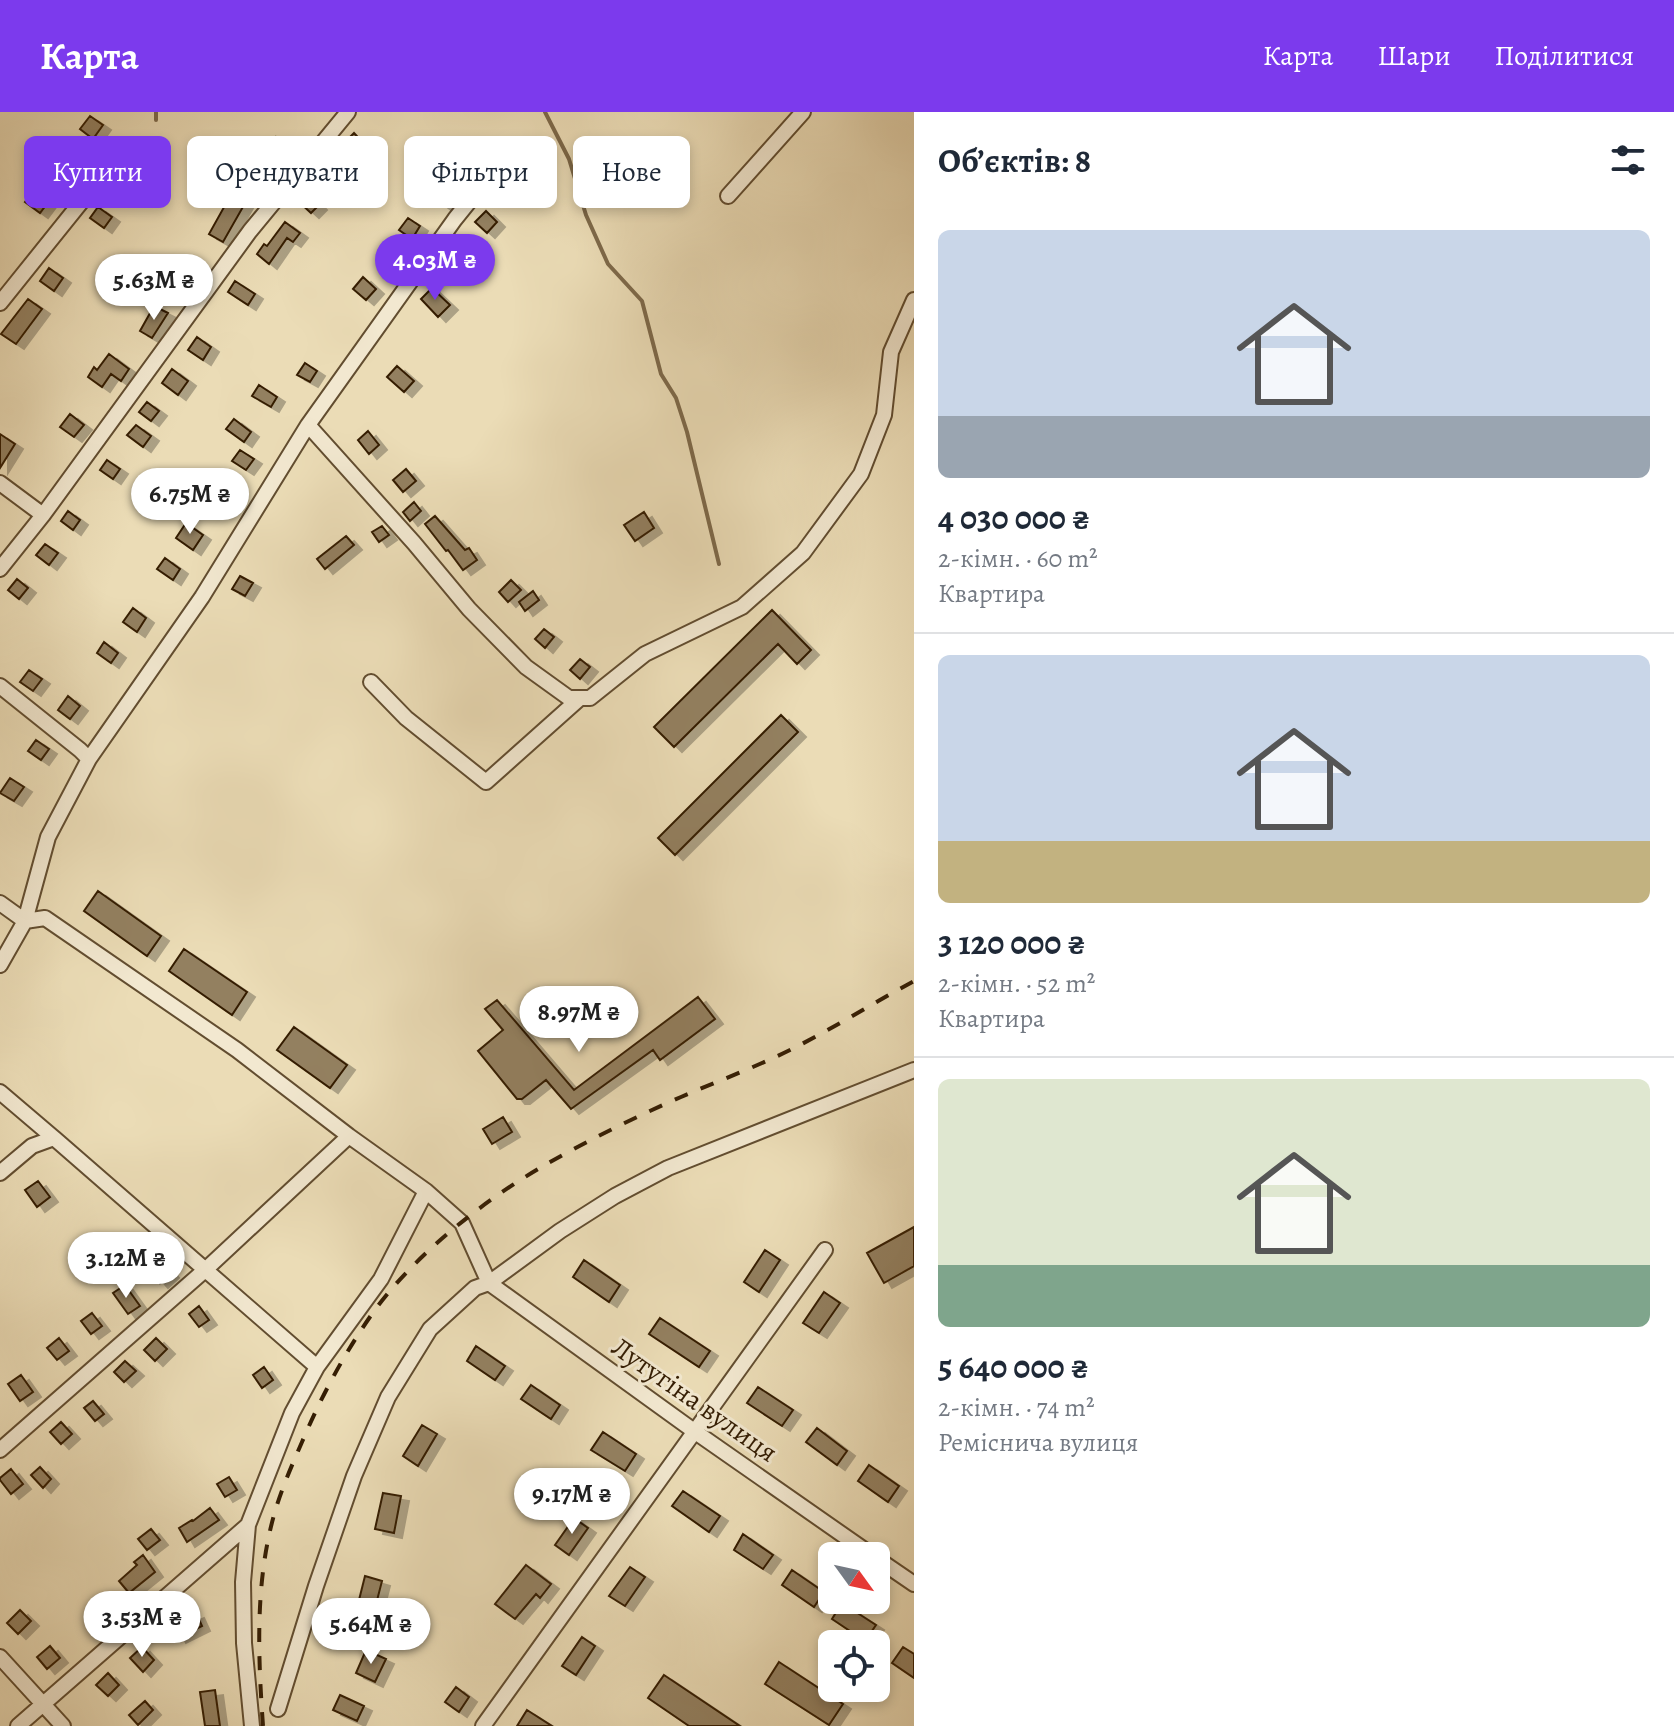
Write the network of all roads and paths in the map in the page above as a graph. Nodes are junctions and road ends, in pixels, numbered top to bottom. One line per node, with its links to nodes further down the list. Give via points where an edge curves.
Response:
1 (348, 112): 10 (street, via 250,231)
2 (803, 112): 3 (street)
3 (728, 196)
4 (76, 208): 7 (street)
5 (464, 208): 8 (street)
6 (914, 300): 14 (street, via 891,352 884,415 861,474 803,553 742,607 645,654 590,698)
7 (0, 303)
8 (308, 425): 14 (street, via 526,667 569,698); 15 (street, via 202,597)
9 (0, 483): 10 (street)
10 (43, 515): 11 (street)
11 (0, 569)
12 (371, 682): 14 (street, via 406,718 486,782)
13 (0, 686): 15 (street)
14 (579, 699)
15 (89, 759): 17 (street, via 48,837)
16 (0, 903): 17 (street)
17 (25, 921): 18 (street); 21 (street, via 45,918 237,1050)
18 (0, 965)
19 (914, 1070): 27 (street, via 668,1168 560,1231)
20 (0, 1092): 22 (street)
21 (349, 1136): 24 (street); 26 (street)
22 (54, 1138): 23 (street, via 32,1146); 26 (street)
23 (0, 1173)
24 (426, 1191): 27 (street, via 462,1223); 28 (street, via 381,1279)
25 (825, 1250): 29 (street)
26 (205, 1270): 28 (street); 30 (street)
27 (489, 1283): 29 (street, Лутугіна вулиця); 37 (street, via 475,1288 430,1329 388,1397 354,1476)
28 (317, 1367): 31 (street, via 292,1413)
29 (694, 1431): 32 (street, Лутугіна вулиця); 41 (street)
30 (0, 1450)
31 (248, 1525): 36 (street); 40 (street, via 243,1613)
32 (853, 1542)
33 (890, 1567): 34 (street, Лутугіна вулиця)
34 (914, 1584)
35 (0, 1657): 36 (street)
36 (42, 1704): 38 (street); 39 (street)
37 (278, 1709)
38 (18, 1726)
39 (63, 1726)
40 (252, 1726)
41 (483, 1726)

